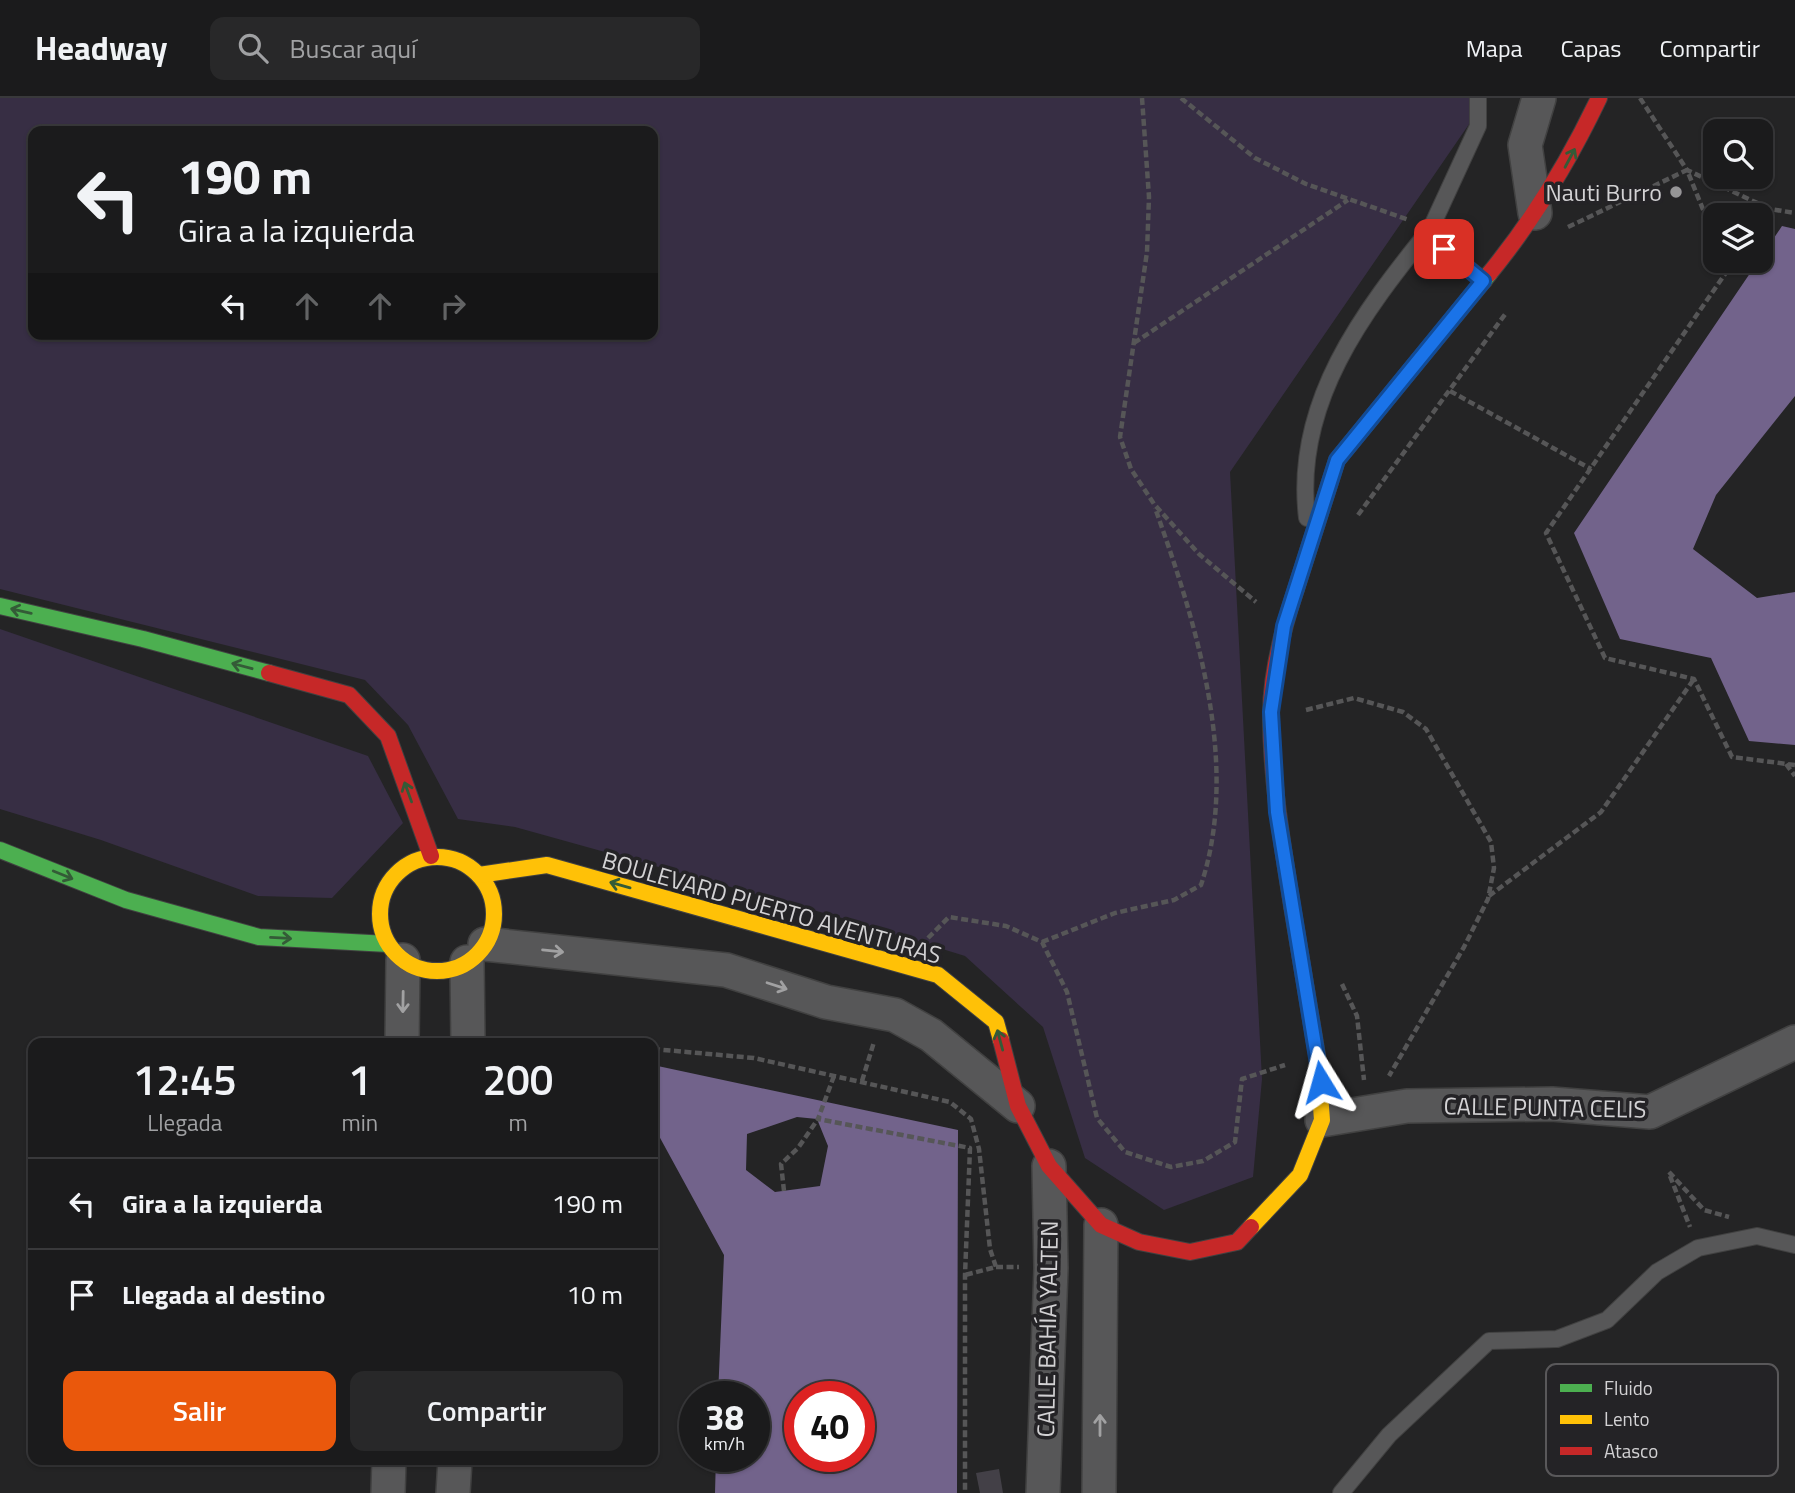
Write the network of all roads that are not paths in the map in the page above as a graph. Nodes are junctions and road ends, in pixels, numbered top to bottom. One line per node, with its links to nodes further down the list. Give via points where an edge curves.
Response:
1 (1478, 98): 5 (lane, via 1478,126)
2 (1539, 98): 4 (street, via 1525,145)
3 (1599, 98): 4 (street, one-way to 3, via 1568,163)
4 (1535, 213): 6 (street)
5 (1431, 228): 6 (lane, via 1444,249); 7 (lane, via 1375,297 1340,354 1312,422 1303,486)
6 (1483, 281): 7 (street, via 1337,460)
7 (1310, 544): 18 (street, via 1284,626 1271,712 1277,812 1317,1055)
8 (0, 606): 10 (street, one-way to 8, via 388,736 349,695)
9 (0, 850): 12 (street, one-way to 12, via 126,900 259,937)
10 (431, 856): 11 (street, via 466,863); 12 (street, via 397,873 386,888 380,907 381,927)
11 (479, 874): 13 (street, via 494,909 493,927); 17 (street, BOULEVARD PUERTO AVENTURAS, one-way to 11, via 996,1022 938,975 547,865)
12 (396, 952): 13 (street, via 418,968 435,971); 14 (street, one-way to 14)
13 (476, 953): 15 (street); 17 (street, one-way to 17, via 726,970 825,1002 895,1015 931,1035)
14 (402, 1038)
15 (469, 1038)
16 (1795, 1042): 18 (street, CALLE PUNTA CELIS, via 1650,1112 1539,1104 1408,1105)
17 (1018, 1106): 19 (street, BOULEVARD PUERTO AVENTURAS)
18 (1322, 1120): 20 (street, via 1300,1175 1237,1242 1190,1252 1139,1242)
19 (1049, 1166): 20 (street, BOULEVARD PUERTO AVENTURAS); 26 (street, CALLE BAHÍA YALTEN, via 1051,1268)
20 (1101, 1225): 27 (street, one-way to 20)
21 (1795, 1245): 28 (lane, via 1757,1236 1698,1248 1657,1272 1607,1320 1557,1339 1489,1341 1389,1435)
22 (389, 1465): 24 (street)
23 (455, 1465): 25 (street)
24 (388, 1493)
25 (453, 1493)
26 (1043, 1493)
27 (1099, 1493)
28 (1341, 1493)

